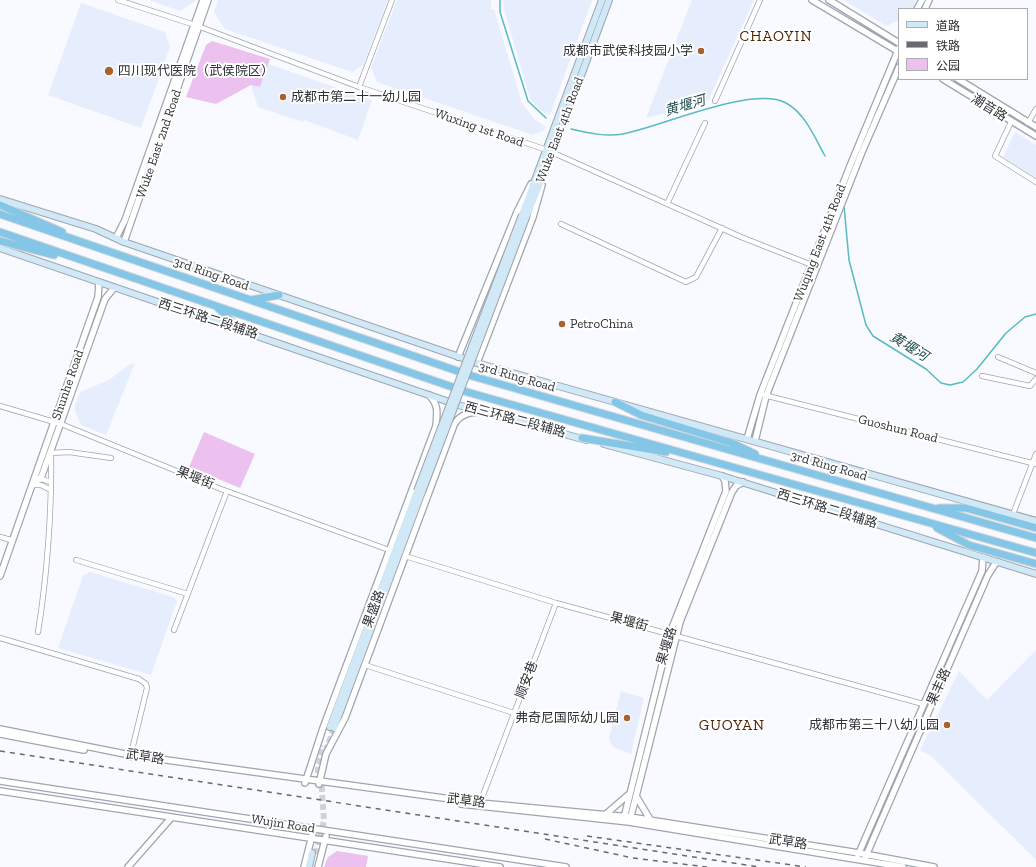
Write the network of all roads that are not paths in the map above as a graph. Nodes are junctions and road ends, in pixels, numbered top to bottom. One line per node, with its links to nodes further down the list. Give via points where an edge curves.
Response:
1 (118, 0): 10 (street, Wuxing 1st Road)
2 (203, 0): 10 (street, Wuke East 2nd Road)
3 (208, 0): 10 (street, Wuke East 2nd Road)
4 (392, 0): 17 (street)
5 (602, 0): 25 (main road, Wuke East 4th Road)
6 (609, 0): 25 (main road, Wuke East 4th Road)
7 (760, 0): 18 (street)
8 (812, 0): 12 (street)
9 (829, 0): 11 (street)
10 (197, 26): 17 (street, Wuxing 1st Road); 37 (street, Wuke East 2nd Road); 39 (street, Wuke East 2nd Road)
11 (898, 41)
12 (898, 49)
13 (898, 52): 43 (street, Wuqing East 4th Road)
14 (898, 69): 57 (street, Wuqing East 4th Road)
15 (945, 80): 20 (street, 潮音路)
16 (960, 80): 22 (street, 潮音路)
17 (359, 87): 25 (street, Wuxing 1st Road)
18 (716, 101)
19 (1036, 109): 22 (street)
20 (1011, 122): 24 (street, 潮音路); 28 (street, via 995,156)
21 (705, 123): 30 (street)
22 (1028, 123): 23 (street, 潮音路)
23 (1036, 128)
24 (1036, 136)
25 (550, 152): 26 (main road, Wuke East 4th Road); 27 (main road, Wuke East 4th Road); 30 (street, Wuxing 1st Road)
26 (544, 175): 33 (main road, Wuke East 4th Road); 52 (street, via 533,217)
27 (535, 176): 33 (main road, Wuke East 4th Road); 50 (street, via 517,212)
28 (1036, 182)
29 (0, 199): 37 (main road, via 96,229)
30 (667, 204): 35 (street, Wuxing 1st Road)
31 (0, 205): 40 (highway)
32 (0, 214): 40 (highway, 3rd Ring Road)
33 (525, 215): 101 (main road, 果盛路, bridge)
34 (561, 224): 35 (street, via 686,282 696,277)
35 (722, 228): 43 (street, Wuxing 1st Road)
36 (0, 232): 42 (highway, 3rd Ring Road)
37 (116, 238): 39 (main road)
38 (0, 241): 42 (highway)
39 (124, 242): 46 (main road)
40 (91, 246): 47 (highway, 3rd Ring Road)
41 (0, 248): 44 (main road, 西三环路二段辅路)
42 (85, 262): 48 (highway, 3rd Ring Road)
43 (812, 265): 57 (street, Wuqing East 4th Road)
44 (100, 283): 45 (main road, 西三环路二段辅路); 61 (street, Shunhe Road, via 100,292)
45 (114, 288): 49 (main road, 西三环路二段辅路); 62 (street, Shunhe Road, via 105,299)
46 (279, 295): 47 (highway); 50 (main road)
47 (250, 300): 70 (highway, 3rd Ring Road, via 472,376)
48 (216, 307): 49 (highway); 69 (highway, 3rd Ring Road, via 467,392)
49 (240, 329): 56 (main road, 西三环路二段辅路)
50 (458, 357): 52 (main road)
51 (998, 357): 53 (street)
52 (478, 363): 58 (main road)
53 (1036, 373)
54 (982, 376): 55 (street, via 1030,386)
55 (1036, 379)
56 (429, 395): 60 (main road, 西三环路二段辅路); 88 (street, via 436,403 436,426)
57 (763, 395): 64 (street, Wuqing East 4th Road); 65 (street, Wuqing East 4th Road); 71 (street, Guoshun Road)
58 (615, 402): 64 (main road); 70 (highway, via 641,415 732,443)
59 (0, 406): 61 (street, 果堰街)
60 (484, 412): 63 (main road, 西三环路二段辅路); 90 (street, via 467,414 456,420)
61 (54, 422): 62 (street, 果堰街); 74 (street, Shunhe Road)
62 (61, 424): 66 (street, Shunhe Road); 79 (street, 果堰街)
63 (582, 438): 69 (highway); 72 (main road, 西三环路二段辅路)
64 (747, 439): 65 (main road)
65 (755, 441): 81 (main road)
66 (51, 453): 68 (street, via 69,452); 73 (street, Shunhe Road); 75 (street, Shunhe Road)
67 (1036, 454): 71 (street)
68 (111, 458)
69 (700, 458): 82 (highway, 3rd Ring Road)
70 (769, 462): 80 (highway, 3rd Ring Road)
71 (1034, 463): 81 (street)
72 (722, 476): 76 (main road, 西三环路二段辅路); 106 (street, 果堰路, via 726,491)
73 (42, 478): 74 (street); 75 (street); 77 (street)
74 (34, 479): 77 (street, Shunhe Road)
75 (51, 482): 78 (street, Shunhe Road)
76 (743, 482): 91 (main road, 西三环路二段辅路); 106 (street, 果堰路, via 732,492)
77 (31, 486): 78 (street, via 36,484); 87 (street, Shunhe Road)
78 (51, 490): 105 (street, Shunhe Road)
79 (227, 491): 88 (street, 果堰街); 99 (street)
80 (931, 508): 84 (highway, via 966,508); 86 (highway, 3rd Ring Road)
81 (1014, 514): 83 (main road)
82 (925, 521): 89 (highway, 3rd Ring Road); 94 (highway, via 969,545)
83 (1036, 521)
84 (1036, 528)
85 (0, 537): 87 (street)
86 (1036, 538)
87 (11, 540): 97 (street, Shunhe Road)
88 (389, 550): 95 (street)
89 (1036, 553)
90 (405, 556): 98 (street); 100 (street, 果堰街)
91 (983, 557): 93 (main road, 西三环路二段辅路); 109 (street, 果丰路, via 982,571)
92 (76, 560): 99 (street)
93 (998, 562): 96 (main road, 西三环路二段辅路); 130 (street, 果丰路, via 988,575)
94 (1036, 564)
95 (382, 570): 101 (street); 102 (street)
96 (1036, 574)
97 (0, 576)
98 (397, 578): 101 (street); 103 (street)
99 (188, 594): 104 (street)
100 (556, 602): 106 (street, 果堰街); 110 (street, 顺安巷)
101 (378, 605): 102 (street); 103 (street); 111 (main road, 果盛路)
102 (363, 621): 116 (street)
103 (378, 629): 108 (street)
104 (174, 630)
105 (38, 632)
106 (673, 634): 109 (street, 果堰街); 119 (street, 果堰路)
107 (0, 638): 114 (street, via 139,679 146,684)
108 (365, 665): 110 (street); 117 (street, via 339,732 326,754)
109 (923, 704): 129 (street, 果丰路)
110 (514, 713): 120 (street, 顺安巷)
111 (332, 727)
112 (0, 729): 114 (street, 武草路)
113 (0, 734): 114 (street, 武草路)
114 (130, 757): 116 (street, 武草路)
115 (0, 781): 125 (street, Wujin Road)
116 (305, 782): 117 (street, 武草路)
117 (319, 782): 120 (street, 武草路); 123 (street, 武草路, via 475,806)
118 (0, 791): 122 (street, Wujin Road)
119 (633, 795): 121 (street); 123 (street, 果堰路); 124 (street)
120 (480, 803): 121 (street, 武草路)
121 (605, 814): 123 (street, 武草路)
122 (171, 818): 127 (street, Wujin Road); 131 (street)
123 (627, 819): 124 (street, 武草路); 129 (street, 武草路)
124 (652, 821): 129 (street, 武草路)
125 (314, 828): 126 (street, Wujin Road); 127 (street)
126 (328, 830): 128 (street); 137 (street, Wujin Road)
127 (311, 838): 128 (street, Wujin Road); 132 (street)
128 (325, 840): 135 (street); 136 (street, Wujin Road)
129 (858, 855): 130 (street, 武草路)
130 (865, 857): 138 (street, 武草路); 139 (street, 武草路)
131 (128, 867)
132 (304, 867)
133 (309, 867): 134 (main road, via 314,854)
134 (312, 867)
135 (318, 867)
136 (500, 867)
137 (566, 867)
138 (903, 867)
139 (934, 867)

